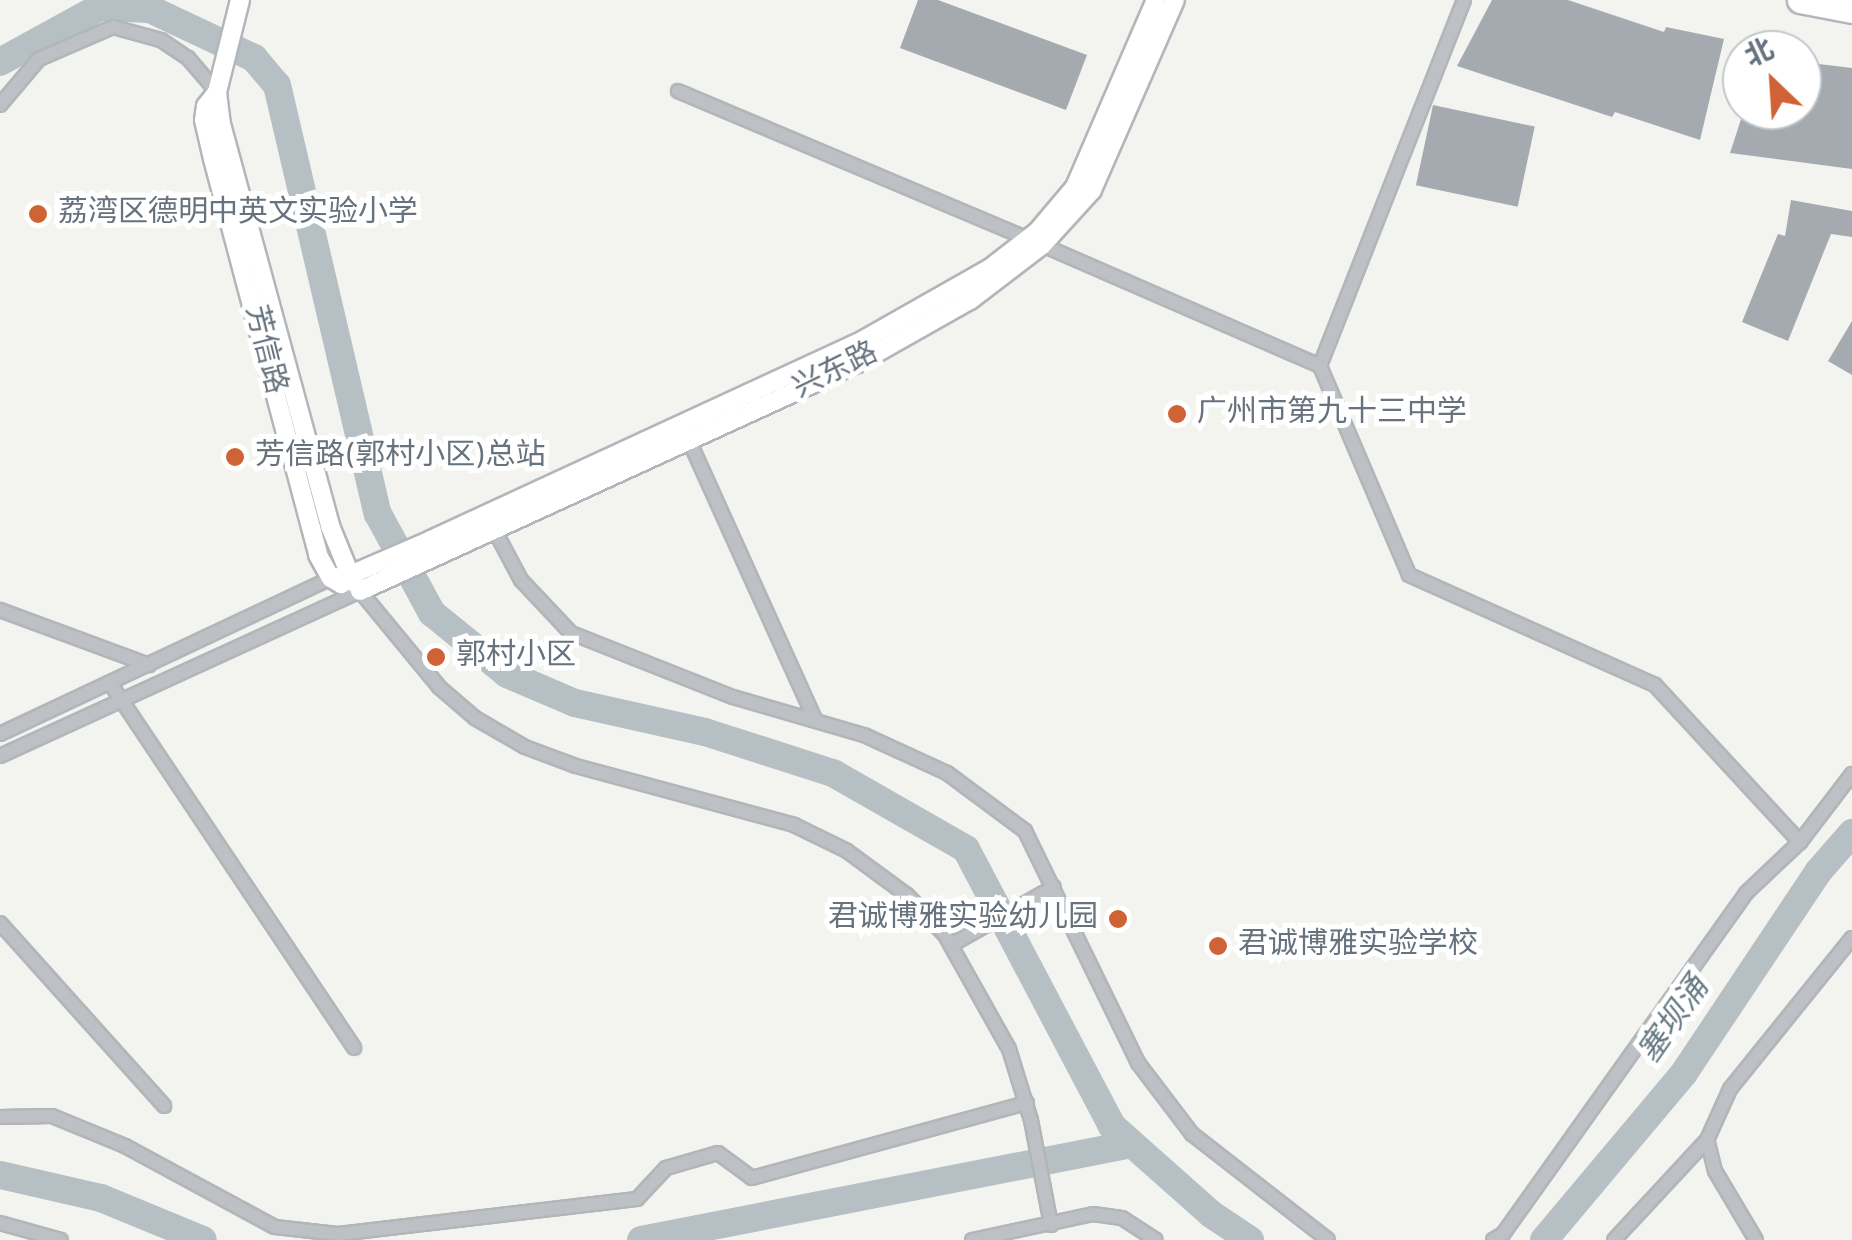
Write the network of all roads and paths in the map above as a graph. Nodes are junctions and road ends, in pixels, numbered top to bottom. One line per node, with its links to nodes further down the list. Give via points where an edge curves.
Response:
1 (240, 0): 7 (street, 芳信路)
2 (1156, 0): 10 (street, 兴东路, via 1074,187)
3 (1175, 0): 10 (street, 兴东路, via 1092,190)
4 (1464, 0): 11 (street)
5 (1800, 0): 6 (highway)
6 (1852, 10)
7 (217, 92): 9 (street, via 162,40 112,28 39,60); 15 (street, 芳信路)
8 (678, 92): 10 (street)
9 (0, 105)
10 (1035, 242): 11 (street); 12 (street, 兴东路, via 902,322)
11 (1320, 366): 24 (street, via 1409,575 1655,684)
12 (686, 433): 13 (street, 兴东路); 14 (street, 兴东路); 20 (street)
13 (494, 530): 14 (street, 兴东路); 20 (street, via 521,580 570,633 733,697)
14 (435, 548): 15 (street, 兴东路)
15 (346, 581): 17 (street); 19 (street); 28 (street, via 438,687 474,718 552,758 816,835 881,873 930,916)
16 (0, 610): 17 (street)
17 (150, 665): 18 (street)
18 (110, 683): 19 (street); 21 (street)
19 (119, 702): 22 (street); 29 (street)
20 (814, 720): 25 (street, via 864,734 947,773 1026,831)
21 (0, 734)
22 (0, 756)
23 (1852, 774): 24 (street)
24 (1800, 842): 40 (street, via 1746,893)
25 (1054, 887): 28 (street); 39 (street, via 1138,1063 1192,1134)
26 (0, 922): 31 (street)
27 (1852, 938): 33 (street, via 1730,1089)
28 (950, 945): 30 (street, via 1000,1029)
29 (354, 1048)
30 (1026, 1103): 32 (street, via 752,1178 718,1153 666,1168 637,1199 338,1234 276,1227 126,1146 52,1116); 35 (street)
31 (164, 1106)
32 (0, 1118)
33 (1707, 1140): 41 (street); 42 (street, via 1715,1171)
34 (0, 1223): 36 (street)
35 (1051, 1224): 37 (street); 38 (street, via 1107,1215)
36 (61, 1240)
37 (972, 1240)
38 (1156, 1240)
39 (1328, 1240)
40 (1494, 1240)
41 (1614, 1240)
42 (1756, 1240)

